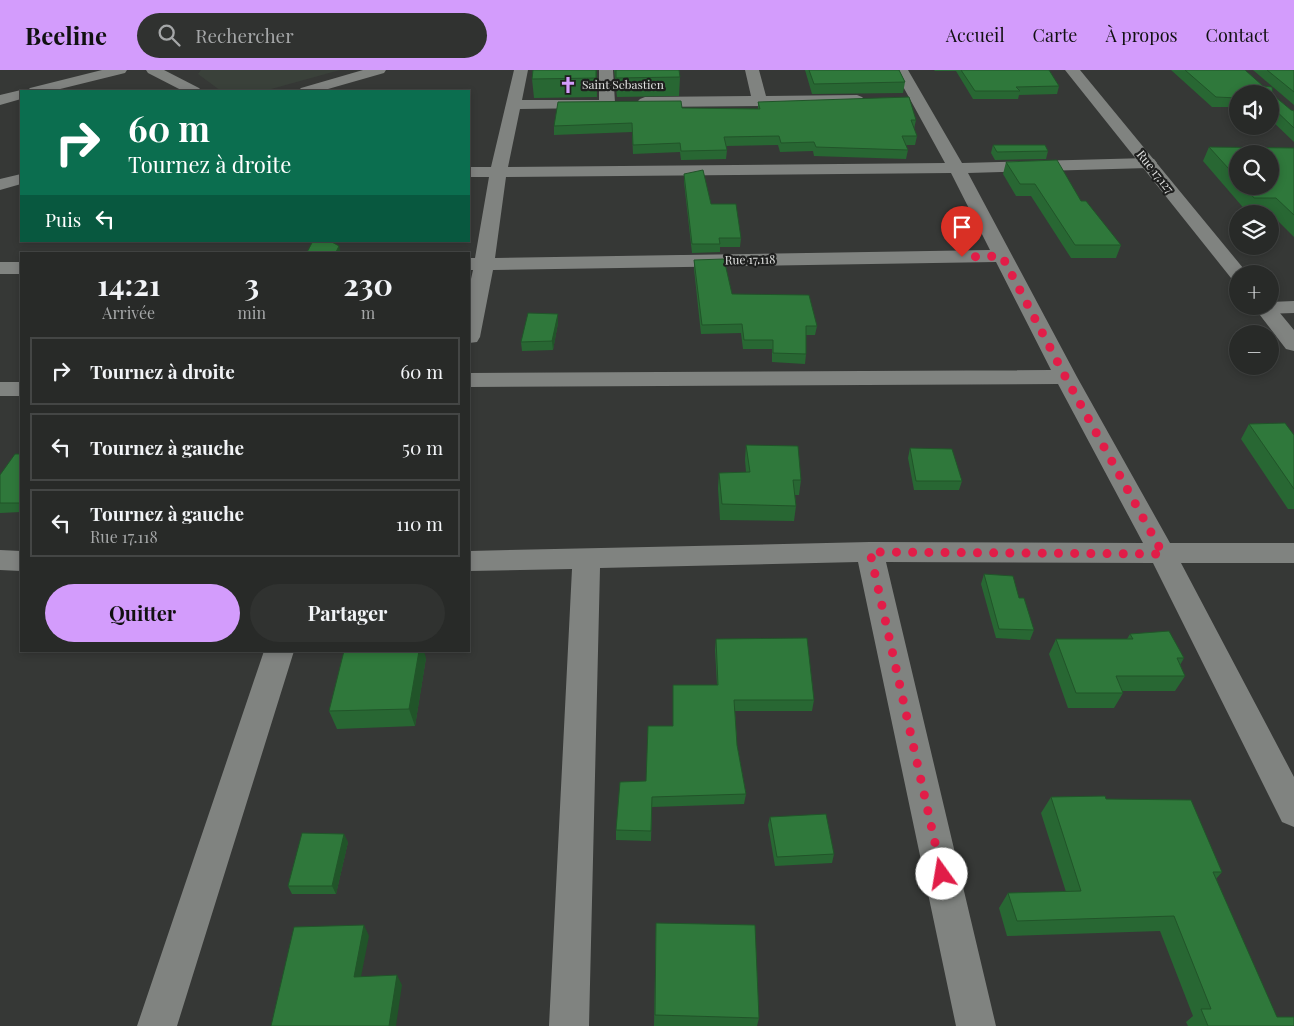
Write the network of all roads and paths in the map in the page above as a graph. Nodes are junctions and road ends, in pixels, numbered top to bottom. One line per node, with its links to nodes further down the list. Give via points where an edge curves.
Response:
1 (120, 70): 11 (street)
2 (153, 70): 10 (street)
3 (193, 70): 10 (street)
4 (379, 70): 12 (street)
5 (521, 70): 18 (street)
6 (606, 70): 17 (street)
7 (752, 70): 15 (street)
8 (901, 70): 20 (street, via 906,100)
9 (1072, 70): 19 (street, Rue 17.127)
10 (188, 88)
11 (39, 90)
12 (309, 90)
13 (20, 95): 14 (street)
14 (0, 100)
15 (759, 100): 16 (street); 17 (street)
16 (876, 100)
17 (607, 103): 18 (street)
18 (514, 105): 22 (street)
19 (1148, 163): 20 (street); 27 (street, Rue 17.127)
20 (957, 168): 22 (street); 25 (street)
21 (470, 172): 22 (street)
22 (498, 172): 26 (street)
23 (20, 178): 24 (street)
24 (0, 185)
25 (1002, 256): 26 (street, Rue 17.118); 35 (street)
26 (476, 264): 33 (street)
27 (1231, 265)
28 (0, 268): 29 (street)
29 (20, 268)
30 (1279, 307): 31 (street)
31 (1294, 307)
32 (1270, 315): 34 (street)
33 (470, 327)
34 (1294, 344)
35 (1066, 378): 36 (street); 41 (street)
36 (470, 380)
37 (0, 389): 38 (street)
38 (20, 389)
39 (870, 552): 41 (street); 42 (street); 50 (street)
40 (1294, 553): 41 (street)
41 (1163, 554): 47 (street)
42 (586, 558): 45 (street); 49 (street)
43 (0, 560): 44 (street)
44 (20, 561)
45 (470, 561)
46 (278, 652): 48 (street)
47 (1294, 811)
48 (157, 1026)
49 (569, 1026)
50 (976, 1026)

